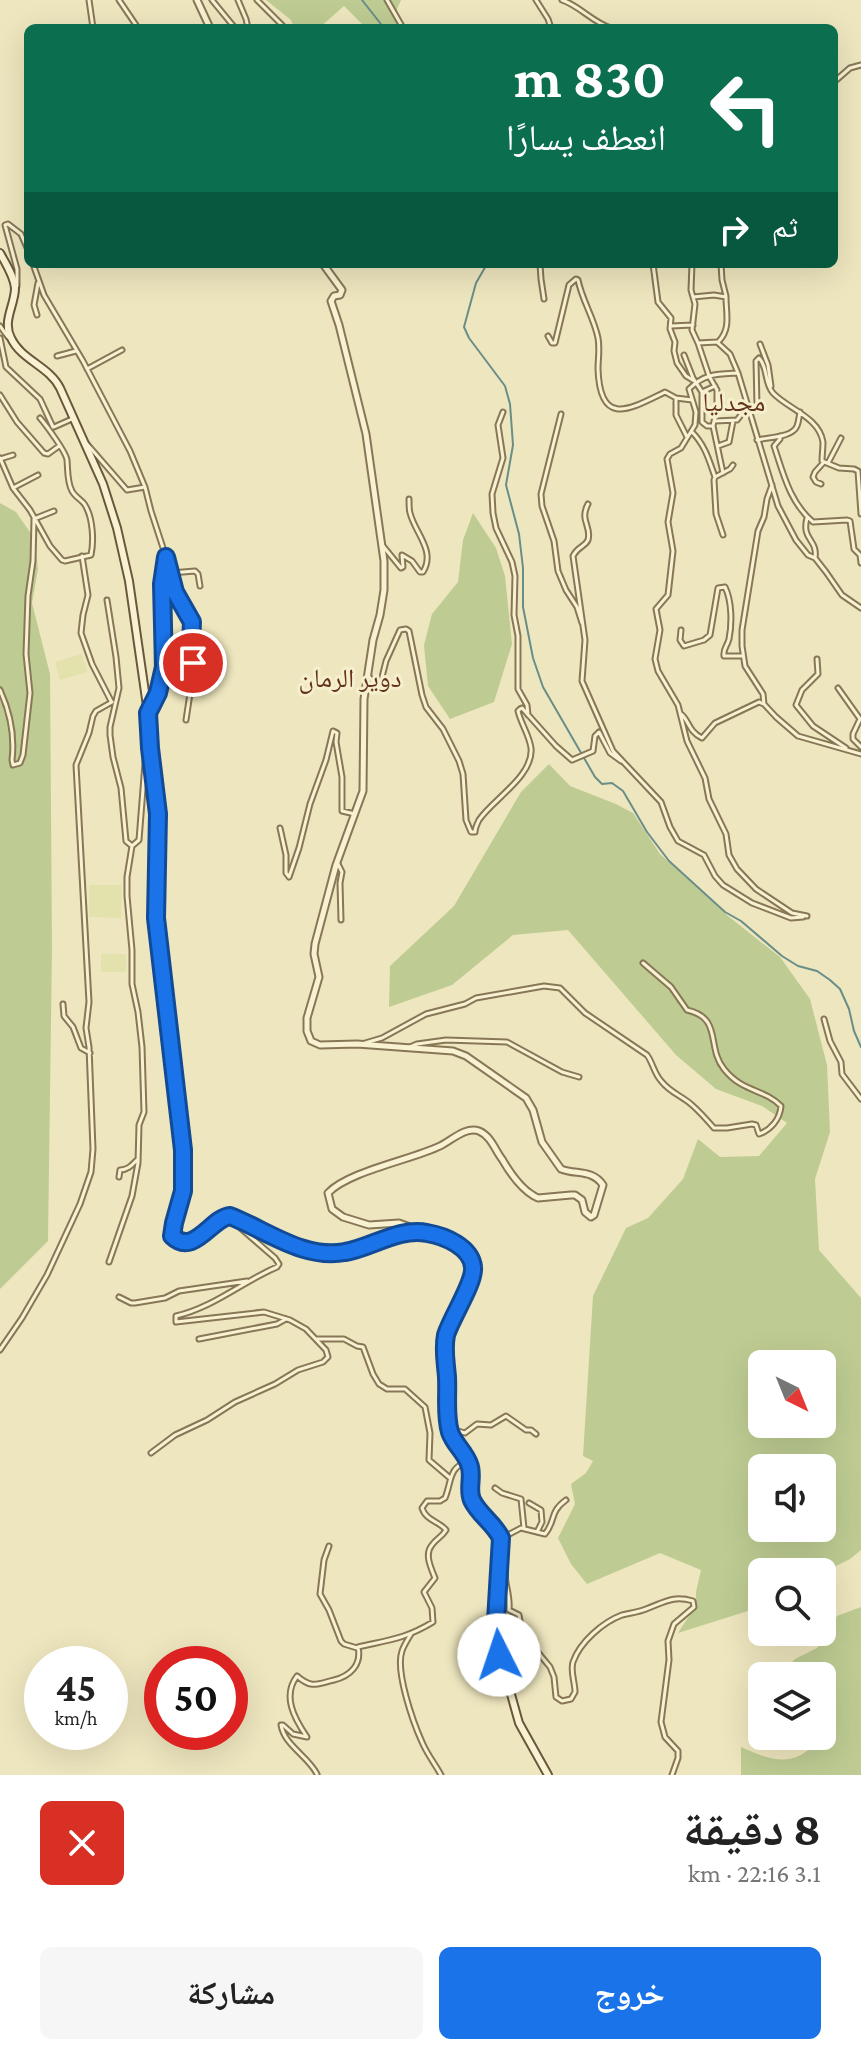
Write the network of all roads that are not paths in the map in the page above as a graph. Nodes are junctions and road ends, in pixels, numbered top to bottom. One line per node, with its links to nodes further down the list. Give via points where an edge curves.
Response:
1 (89, 0): 10 (street)
2 (119, 0): 11 (street)
3 (197, 0): 12 (street)
4 (212, 0): 13 (street)
5 (238, 0): 14 (street)
6 (257, 0): 15 (street)
7 (387, 0): 16 (street)
8 (536, 0): 17 (street)
9 (562, 0): 18 (street)
10 (92, 24)
11 (135, 24)
12 (208, 24)
13 (232, 24)
14 (247, 24)
15 (281, 24)
16 (401, 24)
17 (549, 24)
18 (600, 24)
19 (861, 65): 20 (street)
20 (838, 78)
21 (24, 241): 30 (street, via 5,225 17,269)
22 (0, 253): 30 (main road)
23 (34, 268): 29 (street)
24 (326, 268): 94 (street, via 341,287 331,301 365,426)
25 (540, 268): 33 (street)
26 (654, 268): 37 (street, via 658,302 669,313)
27 (692, 268): 31 (street)
28 (721, 268): 32 (street)
29 (38, 279): 34 (street); 45 (street)
30 (15, 289): 40 (main road, via 8,320)
31 (693, 297): 32 (street); 35 (street)
32 (726, 297): 41 (street, via 727,329)
33 (544, 299)
34 (37, 315)
35 (693, 325): 37 (street); 42 (street)
36 (0, 326): 40 (street)
37 (671, 326): 51 (street, via 677,363)
38 (548, 336): 56 (street, via 555,343 569,285 576,279 598,337 599,382 608,405 632,408 665,392)
39 (0, 338): 67 (street, via 6,367 40,399)
40 (11, 339): 64 (main road, via 56,381)
41 (717, 342): 42 (street); 49 (street, via 730,354)
42 (698, 343): 50 (street)
43 (760, 344): 53 (street)
44 (122, 350): 48 (street)
45 (76, 351): 47 (street); 48 (street)
46 (684, 355): 51 (street)
47 (57, 356)
48 (87, 369): 85 (street)
49 (738, 373): 50 (street); 58 (street)
50 (709, 376): 51 (street); 52 (street)
51 (696, 382): 54 (street); 57 (street, via 689,389)
52 (715, 386): 54 (street); 66 (street)
53 (772, 390): 60 (street, via 759,358 757,406); 61 (street)
54 (702, 392): 66 (street, via 702,422)
55 (0, 395): 74 (street, via 44,453)
56 (676, 398): 57 (street); 70 (street, via 676,415)
57 (692, 400): 68 (street)
58 (749, 405): 60 (street); 65 (street)
59 (503, 412): 117 (street, via 498,425 503,458 492,494 493,513 515,576 518,689)
60 (751, 412): 72 (street)
61 (800, 412): 69 (street, via 796,429); 78 (street, via 821,437)
62 (561, 414): 104 (street, via 542,506 558,571)
63 (40, 418): 67 (street)
64 (73, 419): 67 (street); 73 (main road)
65 (733, 421): 66 (street); 75 (street, via 729,442)
66 (714, 424): 75 (street)
67 (52, 428): 74 (street)
68 (692, 432): 70 (street); 82 (street)
69 (780, 436): 72 (street); 91 (street, via 774,446 780,466)
70 (687, 437): 116 (street, via 667,462 673,551 668,595 655,611 660,630 656,663)
71 (841, 438): 78 (street)
72 (757, 440): 84 (street)
73 (83, 441): 85 (street, via 127,490); 115 (main road, via 117,528)
74 (59, 446): 95 (street, via 66,455 72,492 89,515 92,551)
75 (718, 446): 80 (street)
76 (13, 455): 77 (street)
77 (0, 459): 86 (street)
78 (826, 463): 83 (street, via 813,477); 90 (street, via 858,471)
79 (733, 465): 80 (street)
80 (723, 473): 82 (street)
81 (38, 475): 86 (street)
82 (715, 477): 93 (street, via 716,514)
83 (821, 484)
84 (772, 485): 98 (street, via 796,540); 106 (street, via 758,531 742,630)
85 (145, 487): 97 (street)
86 (13, 488): 92 (street)
87 (409, 499): 94 (street, via 428,565 420,572 402,555 401,568)
88 (588, 504): 104 (street, via 583,513 587,540 573,556)
89 (54, 511): 92 (street)
90 (861, 514)
91 (807, 518): 96 (street, via 849,520); 98 (street, via 805,531)
92 (34, 519): 95 (street, via 62,560); 111 (street, via 26,654 30,693 23,755 17,765)
93 (723, 535)
94 (381, 543): 109 (street, via 384,590)
95 (82, 556): 113 (street, via 88,595 81,633)
96 (860, 556): 99 (street)
97 (166, 557): 100 (street); 115 (street, via 164,667)
98 (815, 558): 103 (street, via 842,595)
99 (861, 563)
100 (171, 573): 101 (street, via 195,571); 108 (street, via 177,599 192,622)
101 (200, 586)
102 (107, 600): 113 (street, via 119,688)
103 (861, 608)
104 (583, 626): 123 (street, via 582,681)
105 (681, 630): 106 (street, via 684,646 710,635 718,588 725,587 730,629 722,654)
106 (743, 656): 114 (street)
107 (817, 659): 121 (street, via 818,674 796,705 813,726)
108 (194, 667): 112 (street); 118 (street)
109 (367, 671): 117 (street, via 380,685 400,630 409,631 426,707 459,761 471,832 528,763 532,750 518,711 522,708); 124 (street, via 363,791)
110 (838, 688): 120 (street, via 860,719 853,739)
111 (0, 690)
112 (199, 690)
113 (113, 703): 126 (street, via 110,735 126,841); 134 (street, via 93,716 76,765)
114 (764, 704): 116 (street, via 715,723 702,738); 121 (street, via 798,736)
115 (148, 713): 119 (main road)
116 (680, 714): 123 (street, via 732,861 768,898 807,916 786,916 723,885 704,855 678,841 661,802)
117 (528, 715): 123 (street, via 572,760 593,751 599,732)
118 (186, 720)
119 (148, 728): 126 (street, via 139,840); 139 (main road, via 158,814 156,918 183,1150 183,1191 172,1236 194,1240)
120 (861, 747)
121 (848, 751): 122 (street)
122 (861, 754)
123 (621, 761)
124 (355, 814): 125 (street, via 342,811 333,731 289,877); 127 (street)
125 (280, 828)
126 (132, 846): 137 (street, via 127,896 144,1112)
127 (337, 862): 128 (street, via 342,872); 132 (street, via 315,944 319,977 307,1031 320,1045)
128 (341, 920)
129 (643, 963): 132 (street, via 671,987 687,1010 705,1017 721,1066 738,1084 781,1106 767,1131 759,1134 752,1124 714,1128 662,1082 647,1055 555,987 476,998)
130 (63, 1004): 134 (street, via 81,1048)
131 (824, 1019): 136 (street, via 842,1074)
132 (357, 1044): 133 (street)
133 (410, 1047): 135 (street, via 453,1039 507,1042); 140 (street, via 458,1052 491,1072 528,1102 539,1136 561,1169 591,1174 603,1185 591,1217 575,1195 534,1196 488,1137 470,1130 329,1191 332,1209 343,1217)
134 (90, 1053): 147 (street, via 93,1149 87,1186 47,1275)
135 (579, 1077)
136 (861, 1099)
137 (138, 1159): 138 (street, via 120,1170); 141 (street)
138 (119, 1177)
139 (227, 1216): 140 (main road, via 289,1244 333,1253); 142 (street, via 279,1264)
140 (423, 1231): 148 (main road, via 458,1246 470,1257 474,1272 446,1337)
141 (109, 1262)
142 (247, 1281): 143 (street, via 135,1303); 144 (street, via 213,1303 176,1316 176,1322 259,1312)
143 (119, 1297)
144 (286, 1319): 145 (street); 146 (street)
145 (199, 1339)
146 (316, 1339): 150 (street, via 327,1360 235,1402); 152 (street, via 344,1339 363,1347 379,1384 405,1389 424,1405 429,1460)
147 (0, 1350)
148 (451, 1433): 149 (street, via 491,1425 506,1416); 151 (main road)
149 (536, 1434)
150 (151, 1453)
151 (468, 1461): 152 (street); 158 (main road, via 471,1497)
152 (450, 1478): 161 (street, via 445,1498 427,1501 422,1508 446,1530 429,1552 435,1578 424,1592 434,1620)
153 (495, 1488): 156 (street, via 521,1499)
154 (566, 1500): 157 (street, via 557,1506 547,1533)
155 (529, 1503): 157 (street, via 541,1510)
156 (524, 1528): 157 (street); 158 (street)
157 (537, 1532)
158 (501, 1538): 160 (main road)
159 (329, 1546): 162 (street, via 320,1594 341,1641)
160 (501, 1556): 165 (main road, via 495,1637 519,1723); 166 (street, via 507,1567 509,1610 519,1615 522,1633 550,1667 556,1697 562,1701 575,1692 574,1659 605,1623 667,1599 695,1603 674,1624 668,1641 661,1718 665,1737 678,1751)
161 (411, 1633): 162 (street); 164 (street, via 402,1650 402,1681 422,1743)
162 (357, 1648): 163 (street, via 359,1658 343,1678 318,1685 295,1676 291,1687 290,1707 307,1737 280,1728)
163 (317, 1774)
164 (441, 1775)
165 (548, 1775)
166 (672, 1775)

